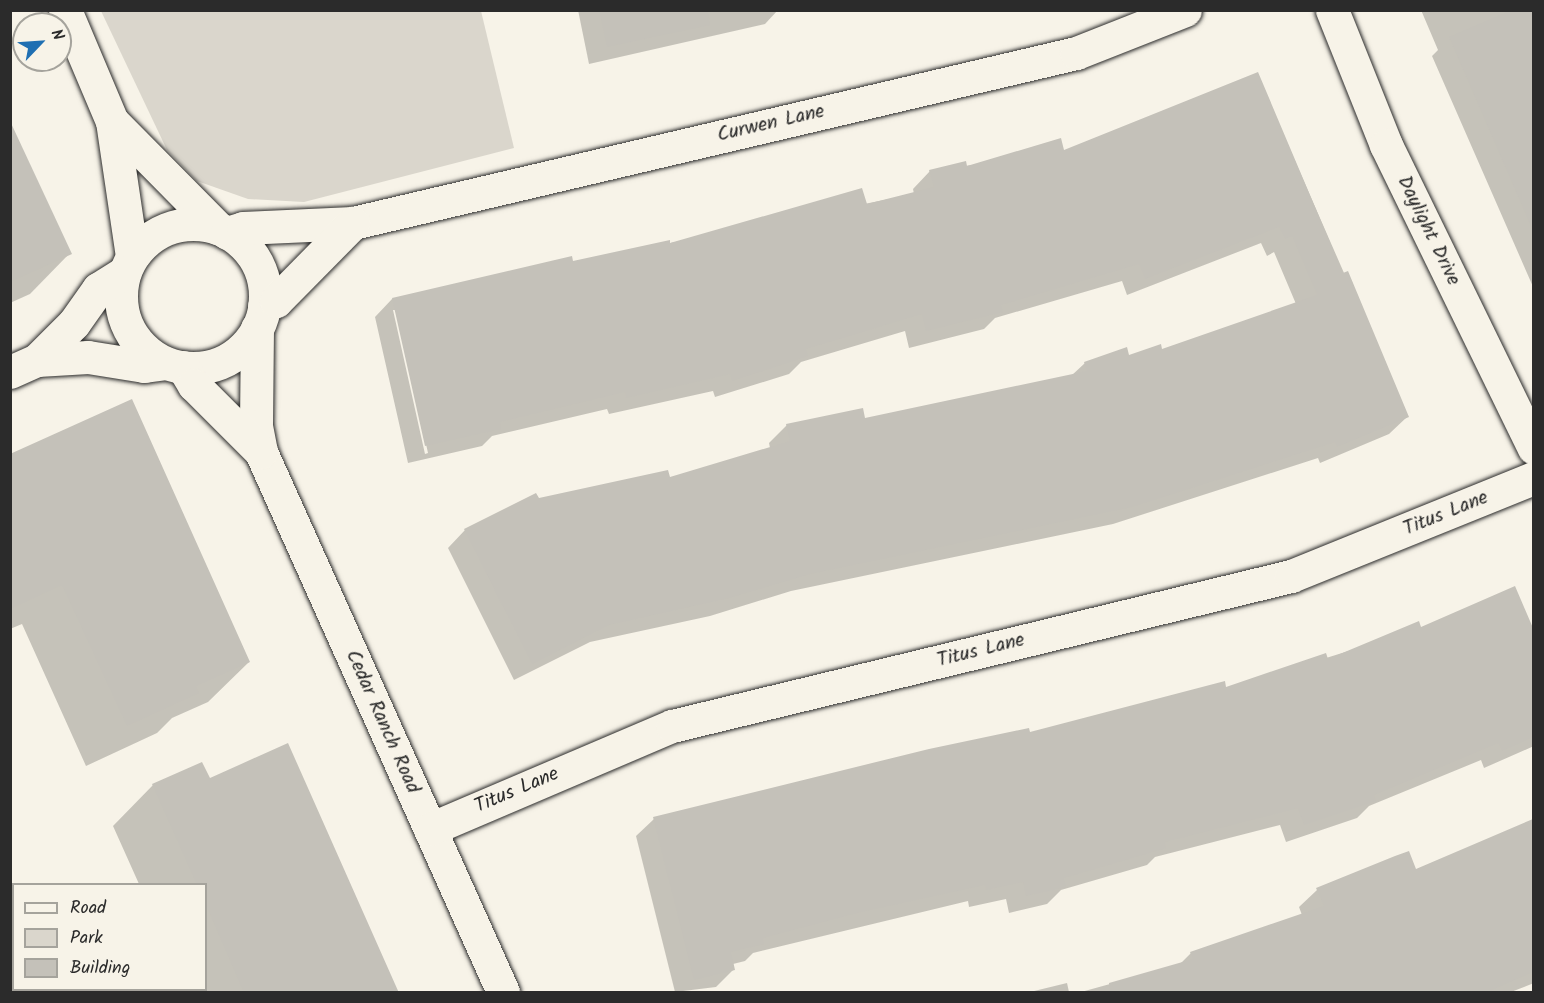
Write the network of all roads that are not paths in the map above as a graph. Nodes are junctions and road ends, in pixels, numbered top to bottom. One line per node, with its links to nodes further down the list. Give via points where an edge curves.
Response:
1 (65, 10): 4 (street)
2 (1185, 10): 5 (street, Curwen Lane, via 1076,53)
3 (1332, 10): 11 (street, Daylight Drive, via 1386,145)
4 (112, 121): 6 (street); 7 (street)
5 (353, 223): 6 (street, Curwen Lane); 8 (street)
6 (222, 231): 7 (street, via 206,224 172,226 142,244); 8 (street, via 257,263)
7 (128, 265): 9 (street, via 121,308 127,326 137,341); 10 (street, via 98,289 74,323)
8 (261, 317): 9 (street, via 234,355 219,363); 12 (street, Cedar Ranch Road, via 256,426)
9 (174, 365): 10 (street, via 144,366 88,357); 12 (street, Cedar Ranch Road)
10 (24, 366)
11 (1533, 448)
12 (261, 452): 14 (street, Cedar Ranch Road)
13 (1533, 478): 14 (street, Titus Lane, via 1291,576 672,726)
14 (430, 829): 15 (street, Cedar Ranch Road)
15 (503, 993)

